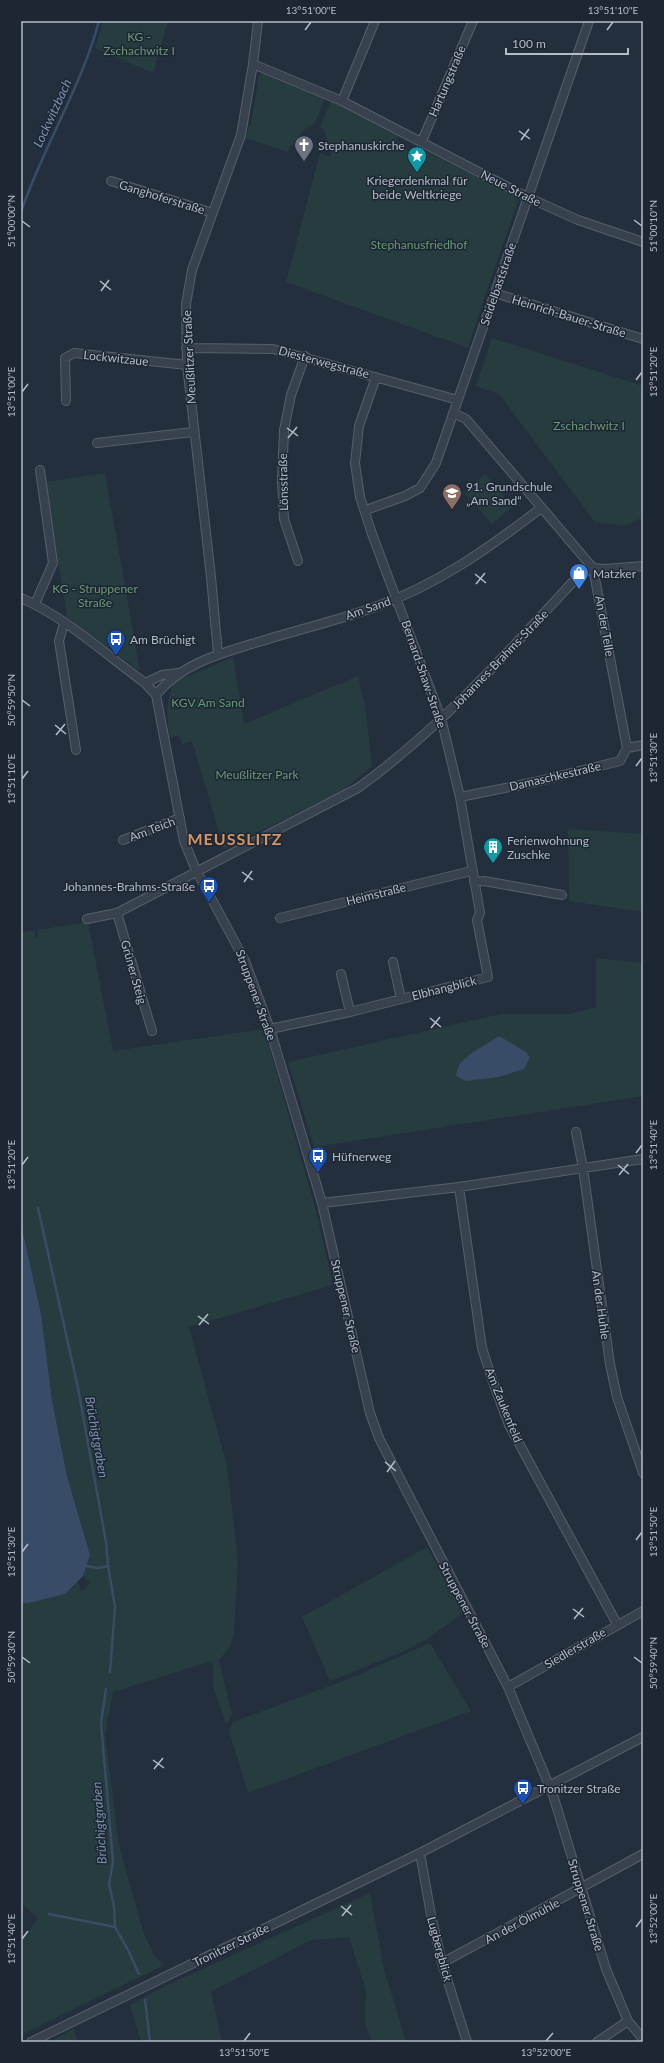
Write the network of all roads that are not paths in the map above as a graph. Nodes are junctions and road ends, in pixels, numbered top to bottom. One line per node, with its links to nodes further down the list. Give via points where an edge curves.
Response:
1 (258, 21): 5 (street, Meußlitzer Straße)
2 (376, 21): 6 (street)
3 (473, 21): 7 (street, Hartungstraße)
4 (589, 21): 9 (street, Seidelbaststraße)
5 (253, 64): 6 (street, Neue Straße); 10 (street, Meußlitzer Straße, via 241,135)
6 (342, 101): 7 (street, Neue Straße)
7 (422, 141): 9 (street, Neue Straße)
8 (111, 181): 10 (street, Ganghoferstraße)
9 (527, 197): 11 (street, Neue Straße, via 578,220); 12 (street, Seidelbaststraße)
10 (213, 213): 14 (street, Meußlitzer Straße, via 192,270 186,304)
11 (643, 242)
12 (495, 292): 13 (street, Heinrich-Bauer-Straße); 18 (street, Seidelbaststraße)
13 (643, 339)
14 (186, 348): 15 (street, Diesterwegstraße, via 273,349); 16 (street, Meußlitzer Straße)
15 (305, 356): 17 (street, Diesterwegstraße); 26 (street, Lönsstraße, via 291,395 284,430 282,480 284,519)
16 (186, 365): 19 (street, Lockwitzaue, via 74,354 65,358); 21 (street, Meußlitzer Straße)
17 (376, 377): 18 (street, Diesterwegstraße); 25 (street, Bernard-Shaw-Straße, via 358,426 355,462 360,496)
18 (458, 400): 20 (street, Seidelbaststraße)
19 (66, 401)
20 (453, 413): 24 (street, via 466,419); 25 (street, Seidelbaststraße, via 436,464 420,488)
21 (193, 432): 22 (street); 33 (street, Meußlitzer Straße)
22 (97, 444)
23 (40, 470): 31 (street, via 53,563)
24 (541, 508): 28 (street); 30 (street, Am Sand, via 488,549 444,576)
25 (366, 510): 30 (street, Bernard-Shaw-Straße, via 372,534)
26 (298, 561)
27 (643, 566): 28 (street)
28 (593, 568): 37 (street, Johannes-Brahms-Straße, via 580,574); 39 (street, An der Telle)
29 (21, 598): 31 (street)
30 (397, 598): 33 (street, Am Sand, via 376,607); 37 (street, Bernard-Shaw-Straße)
31 (35, 604): 32 (street)
32 (64, 623): 35 (street); 40 (street, via 59,641)
33 (218, 654): 34 (street, Am Sand)
34 (179, 673): 35 (street, Am Sand, via 162,675); 36 (street, Am Sand)
35 (145, 683): 36 (street)
36 (156, 695): 42 (street, Struppener Straße)
37 (442, 718): 41 (street, Bernard-Shaw-Straße); 44 (street, Johannes-Brahms-Straße, via 377,775 346,796)
38 (643, 746): 39 (street)
39 (627, 748): 41 (street, Damaschkestraße, via 620,761)
40 (76, 750)
41 (460, 797): 45 (street, Bernard-Shaw-Straße)
42 (180, 818): 43 (street, Am Teich); 44 (street, Struppener Straße, via 184,841)
43 (123, 840)
44 (196, 870): 48 (street, Johannes-Brahms-Straße); 56 (street, Struppener Straße, via 246,961)
45 (472, 871): 46 (street, Bernard-Shaw-Straße); 49 (street, Heimstraße)
46 (474, 882): 47 (street, via 484,881); 53 (street, Bernard-Shaw-Straße, via 480,913 477,920)
47 (562, 895)
48 (117, 912): 50 (street, Johannes-Brahms-Straße); 57 (street, Grüner Steig)
49 (280, 918)
50 (87, 919)
51 (393, 962): 54 (street, Elbhangblick)
52 (341, 974): 55 (street)
53 (488, 977): 54 (street, Elbhangblick)
54 (401, 999): 55 (street, Elbhangblick)
55 (350, 1012): 56 (street, Elbhangblick)
56 (270, 1029): 62 (street, Struppener Straße)
57 (152, 1031)
58 (576, 1132): 60 (street, An der Huhle)
59 (643, 1159): 60 (street)
60 (583, 1168): 61 (street); 63 (street, An der Huhle, via 610,1364 617,1397)
61 (459, 1187): 62 (street); 65 (street, Am Zaukenfeld, via 482,1348 492,1382 509,1425)
62 (322, 1203): 66 (street, Struppener Straße, via 370,1413 379,1438)
63 (643, 1473)
64 (643, 1611): 65 (street, Siedlerstraße)
65 (617, 1624): 66 (street, Siedlerstraße)
66 (508, 1687): 68 (street, Struppener Straße)
67 (643, 1737): 68 (street, Tronitzer Straße)
68 (549, 1786): 69 (street, Tronitzer Straße); 71 (street, Struppener Straße)
69 (420, 1853): 72 (street, Lugbergblick); 75 (street, Tronitzer Straße)
70 (643, 1854): 71 (street, An der Ölmühle)
71 (581, 1889): 72 (street, An der Ölmühle); 73 (street, Struppener Straße, via 606,1969)
72 (442, 1963): 76 (street, Lugbergblick)
73 (628, 2021): 74 (street, Struppener Straße); 77 (street)
74 (643, 2039)
75 (31, 2042)
76 (467, 2042)
77 (597, 2042)

